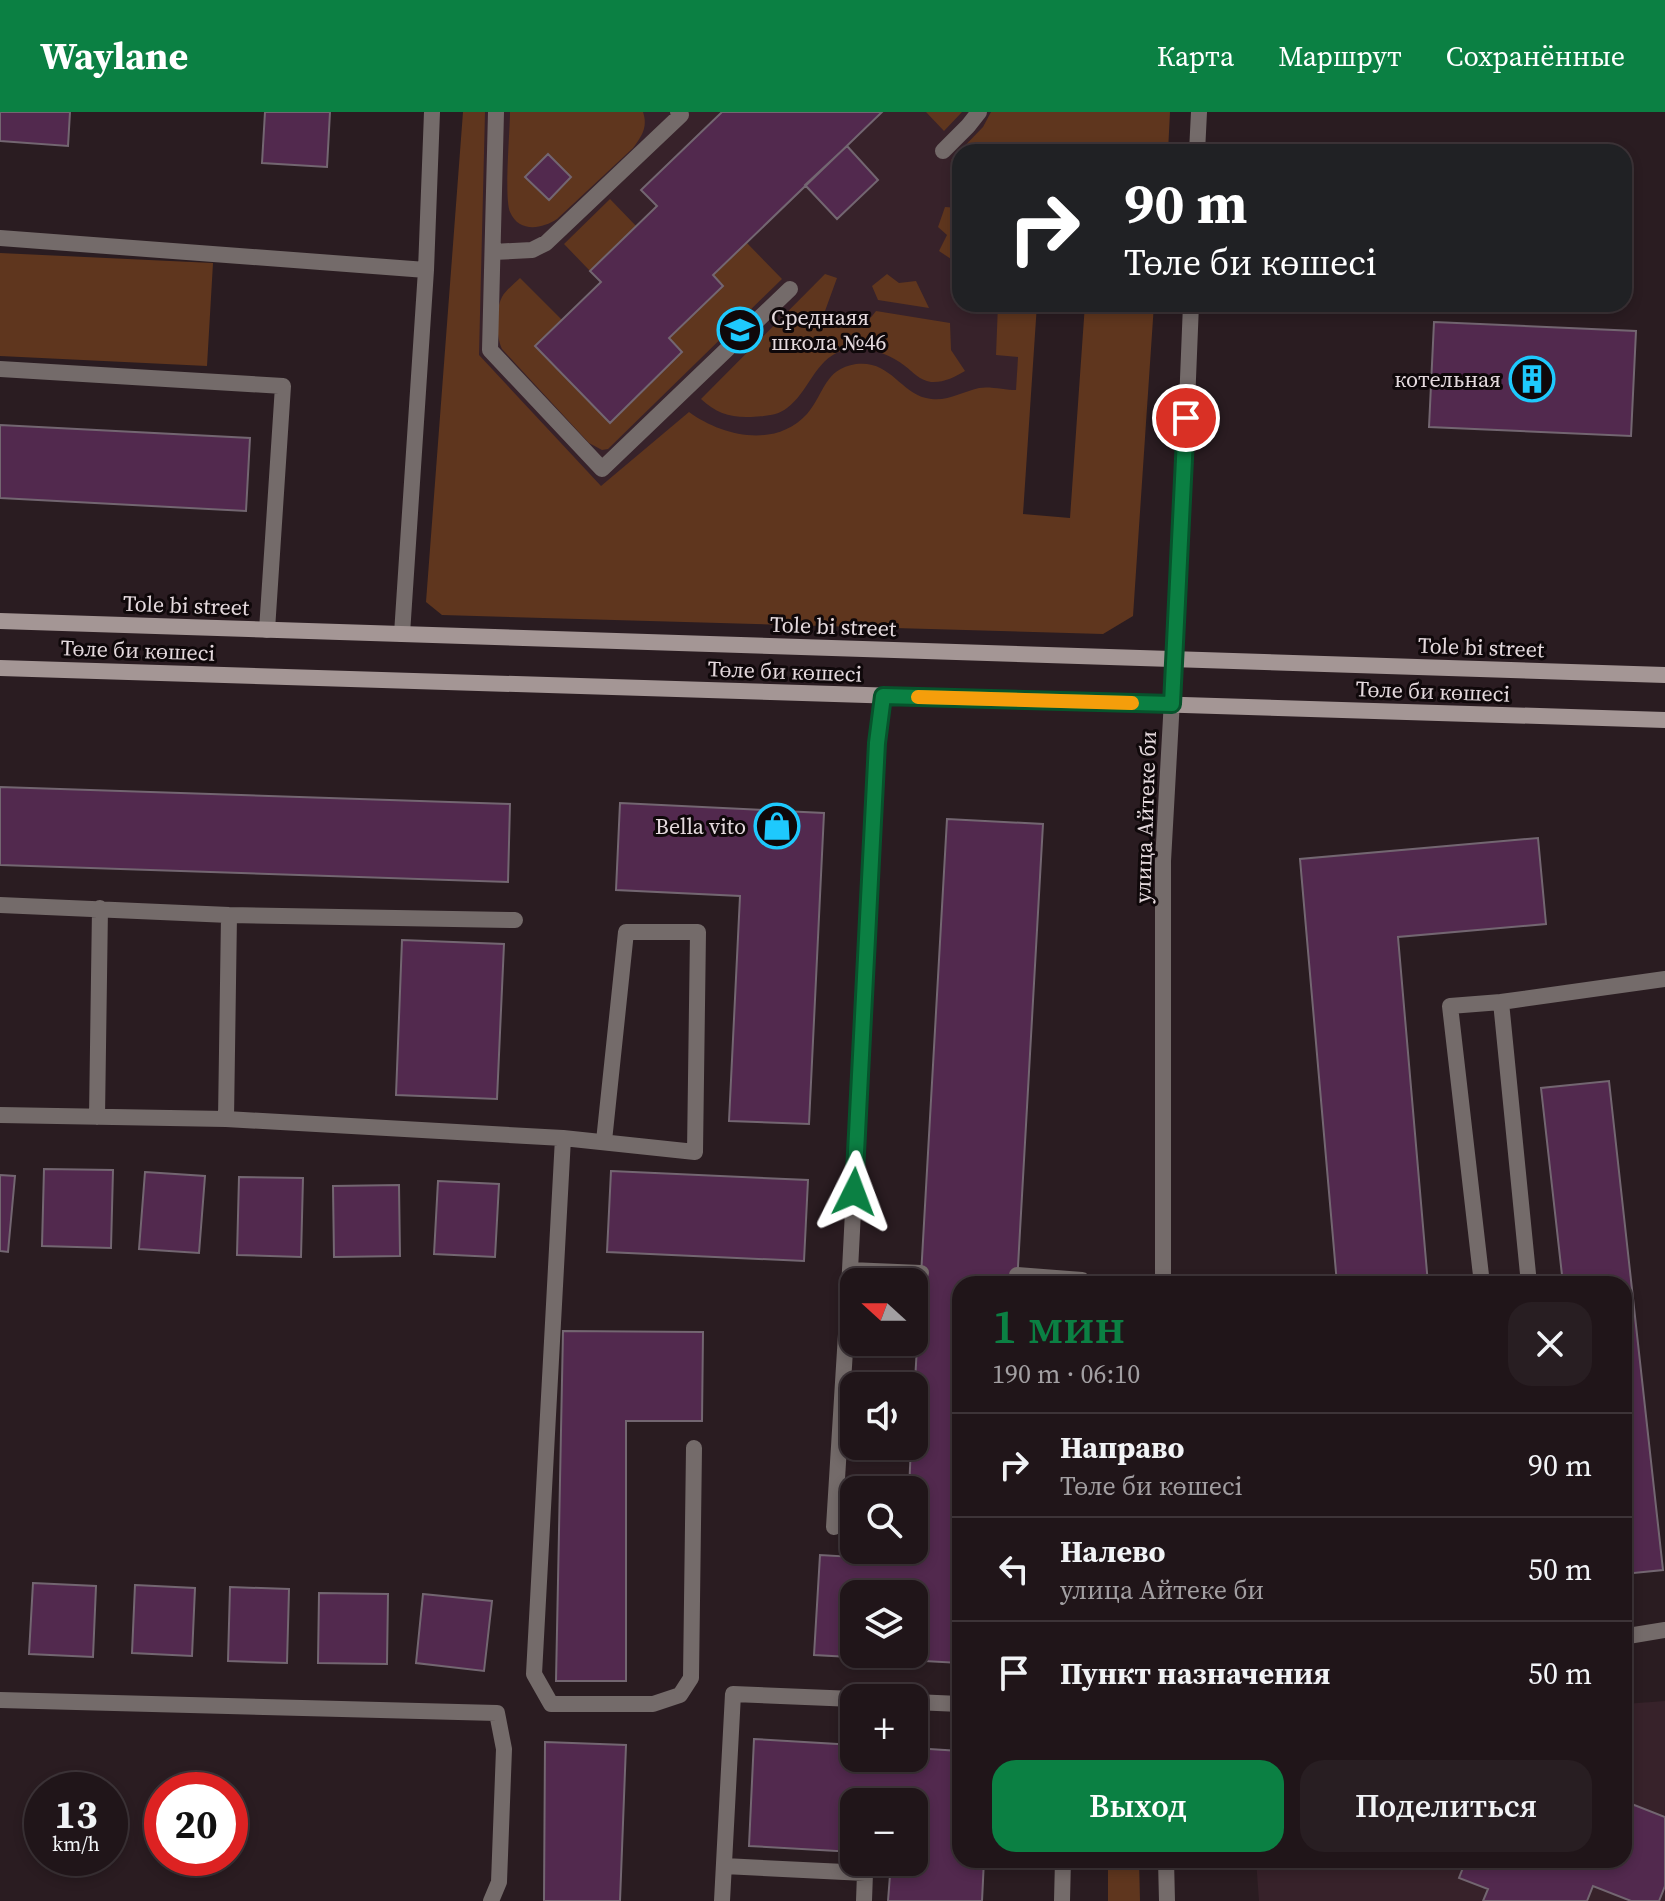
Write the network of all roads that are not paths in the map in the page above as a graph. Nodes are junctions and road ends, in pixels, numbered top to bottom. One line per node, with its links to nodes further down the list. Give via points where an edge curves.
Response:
1 (432, 112): 10 (street)
2 (496, 112): 9 (street)
3 (678, 112): 9 (street, via 681,115 546,243 532,250)
4 (979, 112): 7 (street)
5 (1199, 112): 6 (street)
6 (1197, 144)
7 (943, 151)
8 (0, 238): 10 (street)
9 (493, 252): 11 (street, via 490,350 602,469)
10 (426, 270): 16 (street)
11 (790, 289)
12 (1191, 312): 17 (street, улица Айтеке би)
13 (0, 369): 15 (street, via 283,386)
14 (0, 621): 15 (main road, Tole bi street)
15 (267, 630): 16 (main road, Tole bi street)
16 (402, 634): 17 (main road, Tole bi street)
17 (1174, 659): 19 (main road, Tole bi street); 21 (street, улица Айтеке би)
18 (0, 668): 20 (main road, Төле би көшесі)
19 (1665, 675)
20 (883, 696): 21 (main road, Төле би көшесі); 34 (street)
21 (1172, 704): 22 (main road, Төле би көшесі); 37 (street, улица Айтеке би, via 1163,861)
22 (1665, 720)
23 (0, 905): 24 (street)
24 (100, 908): 25 (street); 30 (street)
25 (229, 915): 26 (street); 31 (street)
26 (515, 920)
27 (1665, 979): 28 (street)
28 (1501, 1002): 38 (street, via 1450,1006); 39 (street)
29 (0, 1115): 30 (street)
30 (97, 1117): 31 (street)
31 (226, 1119): 32 (street)
32 (563, 1138): 33 (street); 41 (street, via 534,1674 551,1704 653,1704 680,1695 691,1678)
33 (604, 1141): 33 (street, via 695,1152 698,932 626,932)
34 (850, 1268)
35 (1017, 1275): 36 (street)
36 (1030, 1276)
37 (1163, 1276)
38 (1481, 1276)
39 (1528, 1276)
40 (845, 1356): 42 (street)
41 (694, 1448)
42 (834, 1527)
43 (1665, 1630): 44 (street)
44 (1632, 1635)
45 (840, 1698): 49 (street, via 733,1694)
46 (0, 1700): 52 (street, via 497,1713 504,1749 499,1882)
47 (928, 1703): 48 (street)
48 (952, 1704)
49 (724, 1866): 53 (street); 54 (street, via 865,1873)
50 (1063, 1868): 55 (street)
51 (1166, 1868): 56 (street)
52 (491, 1901)
53 (722, 1901)
54 (864, 1901)
55 (1062, 1901)
56 (1167, 1901)

